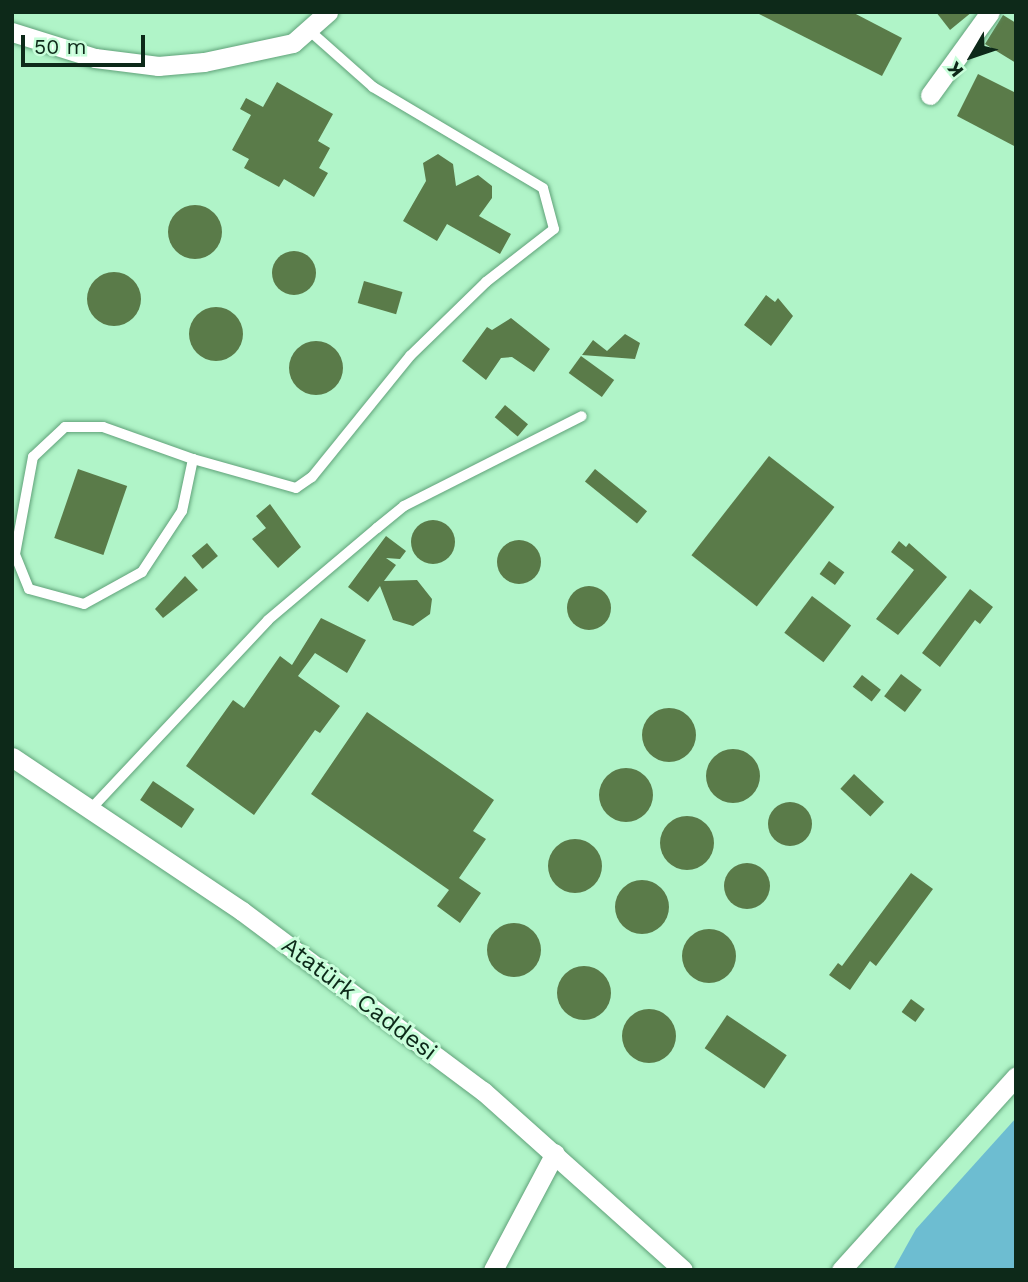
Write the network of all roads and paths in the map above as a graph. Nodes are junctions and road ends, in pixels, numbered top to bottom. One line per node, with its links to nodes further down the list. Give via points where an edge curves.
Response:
1 (328, 12): 4 (street)
2 (989, 12): 5 (street)
3 (12, 32): 4 (street, via 95,58 158,66 256,53 293,43)
4 (310, 32): 7 (lane, via 373,87 543,188 554,229 486,282 410,356 312,477 296,488)
5 (930, 95)
6 (582, 416): 9 (lane, via 404,506 386,520 268,620)
7 (193, 459): 7 (lane, via 183,512 142,572 84,604 29,589 15,554 33,457 65,427 103,427)
8 (12, 757): 9 (street, Atatürk Caddesi)
9 (88, 812): 11 (street, Atatürk Caddesi, via 242,911 483,1091)
10 (1016, 1076): 14 (street)
11 (555, 1153): 12 (street); 13 (street, Atatürk Caddesi)
12 (493, 1270)
13 (683, 1270)
14 (841, 1270)

